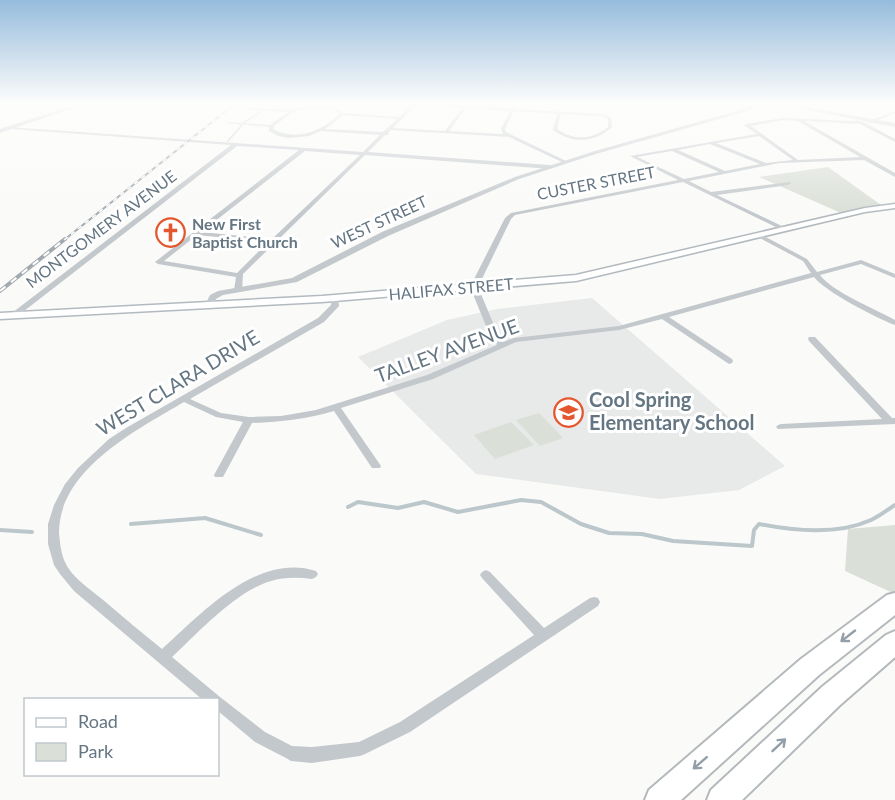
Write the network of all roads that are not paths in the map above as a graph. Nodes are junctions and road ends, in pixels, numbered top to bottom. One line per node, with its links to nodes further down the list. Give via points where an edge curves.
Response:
1 (184, 140): 10 (street)
2 (282, 140): 11 (street)
3 (380, 140): 14 (street)
4 (516, 140): 17 (street)
5 (640, 140): 17 (street, WEST STREET)
6 (727, 140): 9 (street)
7 (767, 140): 16 (street)
8 (835, 140): 15 (street)
9 (711, 143): 13 (street); 18 (street)
10 (236, 144): 11 (street); 38 (street, MONTGOMERY AVENUE)
11 (273, 147): 12 (street)
12 (304, 149): 14 (street); 27 (street)
13 (672, 149): 20 (street); 22 (street, via 632,156)
14 (367, 153): 19 (street); 29 (street)
15 (866, 158): 16 (street, CUSTER STREET); 21 (street)
16 (796, 160): 18 (street, CUSTER STREET)
17 (564, 162): 19 (street, WEST STREET)
18 (764, 164): 20 (street, CUSTER STREET)
19 (550, 167): 34 (street, WEST STREET, via 431,213 294,280)
20 (723, 172): 22 (street, CUSTER STREET)
21 (895, 175)
22 (681, 180): 24 (street); 33 (street, CUSTER STREET, via 513,214)
23 (788, 183): 24 (street)
24 (709, 194): 26 (street)
25 (895, 206): 26 (main road, HALIFAX STREET)
26 (784, 229): 28 (main road, HALIFAX STREET)
27 (195, 233): 29 (street); 31 (street, via 158,262)
28 (758, 235): 30 (street, via 805,260); 33 (main road, HALIFAX STREET, via 592,276)
29 (273, 241): 31 (street)
30 (815, 274): 32 (street, TALLEY AVENUE, via 867,263); 39 (street, TALLEY AVENUE); 40 (street, via 834,291)
31 (239, 275): 34 (street)
32 (895, 276)
33 (474, 287): 35 (main road, HALIFAX STREET); 42 (street)
34 (238, 290): 36 (street, WEST STREET, via 216,295)
35 (335, 298): 36 (main road, HALIFAX STREET); 44 (street, WEST CLARA DRIVE, via 335,306 321,320)
36 (209, 305): 38 (main road, HALIFAX STREET)
37 (0, 316): 38 (main road, HALIFAX STREET)
38 (12, 316)
39 (663, 316): 42 (street, TALLEY AVENUE, via 619,328 528,337); 43 (street)
40 (895, 323)
41 (812, 339): 47 (street)
42 (501, 344): 45 (street, TALLEY AVENUE, via 430,377)
43 (729, 361)
44 (184, 399): 46 (street, TALLEY AVENUE, via 219,415); 57 (street, WEST CLARA DRIVE, via 122,435 86,464 61,502 55,532 60,566 78,587)
45 (336, 407): 46 (street, TALLEY AVENUE, via 301,416); 49 (street)
46 (249, 420): 50 (street)
47 (892, 421): 48 (street)
48 (781, 428)
49 (376, 466)
50 (219, 475)
51 (312, 574): 57 (street, via 261,579 219,607)
52 (486, 575): 55 (street)
53 (594, 602): 55 (street)
54 (895, 602): 60 (highway, one-way to 60, via 810,667)
55 (542, 635): 59 (street, via 405,727 360,749 338,754 302,754 275,746)
56 (895, 642): 61 (highway, one-way to 56, via 831,696)
57 (162, 658): 58 (street, WEST CLARA DRIVE)
58 (213, 698)
59 (219, 704)
60 (659, 800)
61 (721, 800)

